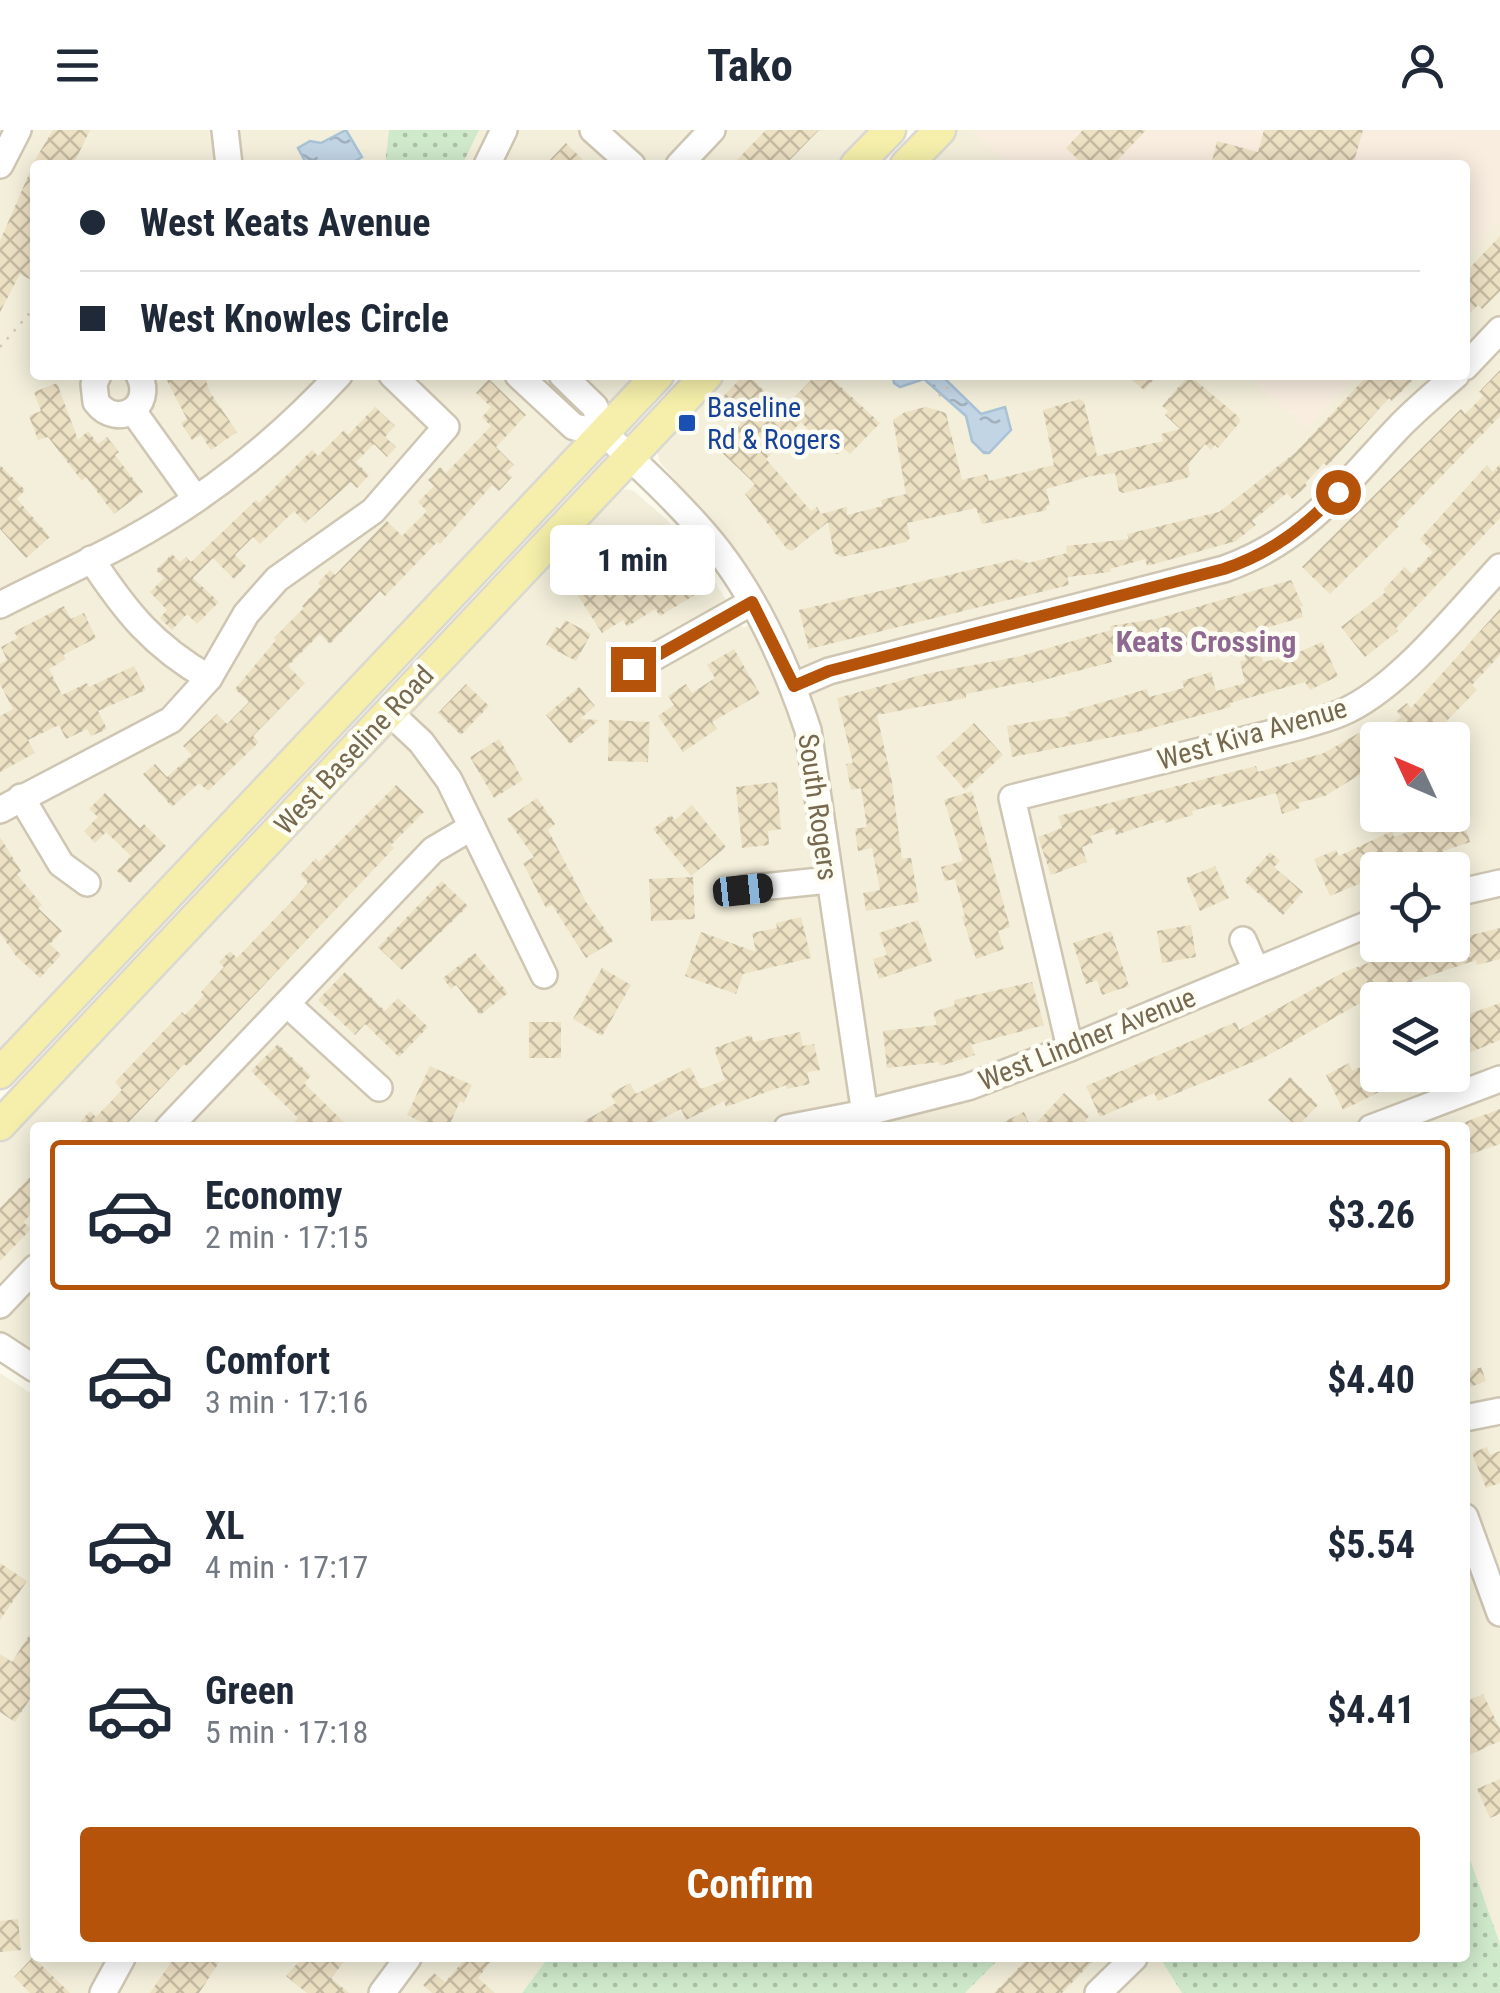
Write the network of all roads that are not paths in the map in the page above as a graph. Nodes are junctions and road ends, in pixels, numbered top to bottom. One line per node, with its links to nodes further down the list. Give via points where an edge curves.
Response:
1 (226, 130): 7 (street)
2 (504, 130): 8 (street)
3 (592, 130): 9 (street)
4 (712, 130): 10 (street)
5 (890, 130): 11 (main road)
6 (940, 130): 12 (main road)
7 (229, 160)
8 (490, 160)
9 (626, 160)
10 (684, 160)
11 (861, 160)
12 (911, 160)
13 (1500, 330): 14 (street)
14 (1470, 362)
15 (97, 380): 24 (street, via 93,393 101,409 117,416)
16 (141, 380): 24 (street, via 144,390)
17 (334, 380): 27 (street, via 272,442)
18 (397, 380): 33 (street, via 446,427 373,511 277,579 246,614)
19 (523, 380): 25 (street, South Rogers, via 574,427)
20 (567, 380): 25 (street, South Rogers, via 595,407)
21 (653, 380): 25 (main road, West Baseline Road)
22 (702, 380): 26 (main road, West Baseline Road)
23 (1450, 380): 34 (street, via 1316,515 1259,557 829,671)
24 (133, 411): 27 (street)
25 (604, 432): 26 (street, South Rogers); 49 (main road, West Baseline Road)
26 (629, 457): 30 (street, South Rogers, via 717,549); 35 (main road, West Baseline Road)
27 (196, 499): 28 (street)
28 (92, 559): 31 (street); 33 (street, via 124,610 158,646)
29 (1500, 568): 48 (street, West Kiva Avenue, via 1377,692 1343,712 1012,798)
30 (752, 602): 32 (street); 34 (street, South Rogers)
31 (0, 604)
32 (633, 669)
33 (209, 678): 36 (street, via 171,720)
34 (794, 686): 38 (street, South Rogers, via 808,730)
35 (389, 712): 37 (street, via 437,762); 55 (main road, West Baseline Road)
36 (10, 804): 39 (street)
37 (472, 827): 46 (street); 47 (street, via 433,850)
38 (829, 880): 41 (street); 52 (street, South Rogers)
39 (86, 882)
40 (1500, 883): 42 (street)
41 (743, 890)
42 (1470, 890)
43 (1360, 927): 45 (street, West Lindner Avenue)
44 (1243, 940): 45 (street)
45 (1256, 970): 48 (street, West Lindner Avenue)
46 (544, 974)
47 (287, 1004): 51 (street); 53 (street)
48 (1070, 1048): 52 (street, West Lindner Avenue)
49 (0, 1073)
50 (1500, 1079): 54 (street)
51 (379, 1088)
52 (866, 1120)
53 (174, 1122)
54 (1387, 1122)
55 (0, 1125)
56 (30, 1273): 57 (street)
57 (0, 1305)
58 (0, 1346): 59 (street)
59 (30, 1366)
60 (1500, 1411): 61 (street)
61 (1470, 1417)
62 (1470, 1531): 63 (street)
63 (1500, 1613)
64 (120, 1962): 67 (street)
65 (405, 1962): 68 (street)
66 (1130, 1962): 69 (street)
67 (104, 1993)
68 (382, 1993)
69 (1098, 1993)

